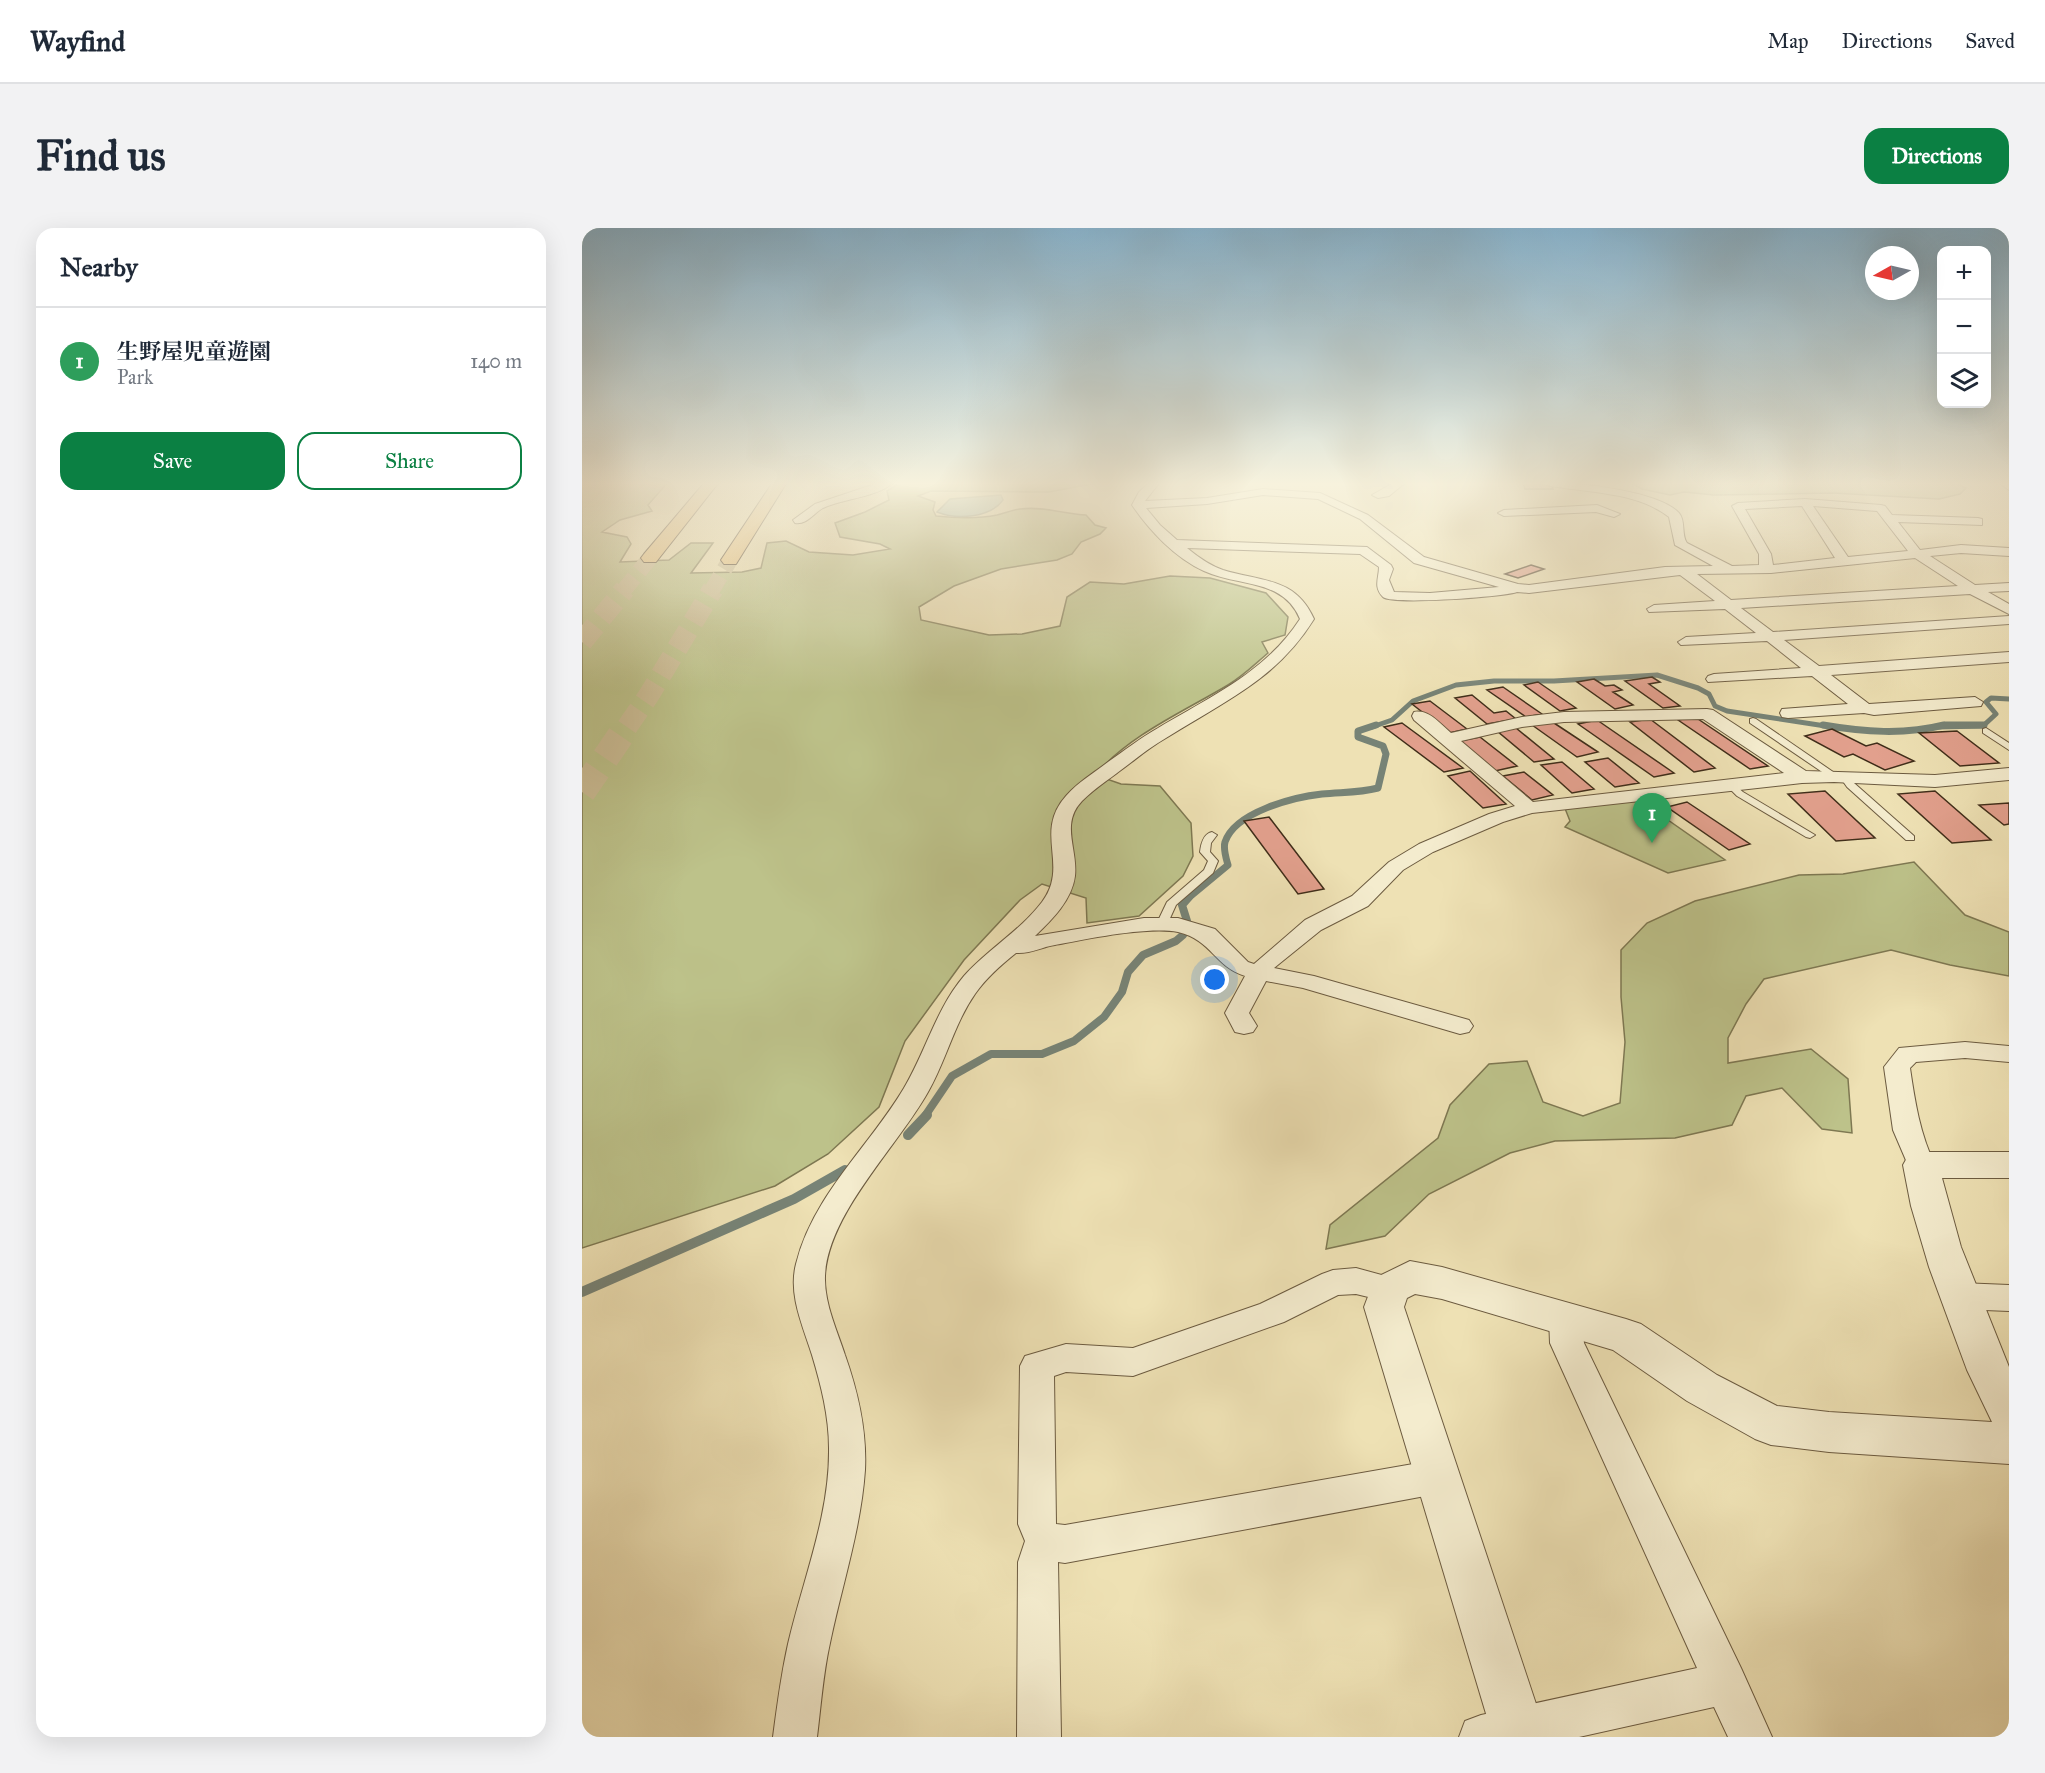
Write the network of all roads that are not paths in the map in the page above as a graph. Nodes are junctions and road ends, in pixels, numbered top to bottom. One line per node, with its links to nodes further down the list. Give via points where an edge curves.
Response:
1 (655, 552): 11 (highway)
2 (735, 552): 12 (highway)
3 (1187, 552): 46 (street, via 1208,569 1288,593 1298,599 1307,619 1295,637 1249,682 1158,735 1071,802 1060,819 1058,832 1065,857 1060,894 1044,916)
4 (1366, 552): 18 (street, via 1384,565 1382,580 1389,596 1430,597)
5 (1409, 552): 18 (street, via 1419,560)
6 (1696, 552): 16 (street)
7 (1764, 552): 14 (street, via 1766,566)
8 (1837, 552): 13 (street)
9 (1923, 552): 10 (street)
10 (1916, 553): 13 (street); 19 (street)
11 (650, 558)
12 (730, 560)
13 (1846, 562): 14 (street)
14 (1771, 570): 16 (street)
15 (1684, 571): 16 (street); 18 (street); 20 (street)
16 (1732, 571)
17 (2009, 587): 19 (street)
18 (1518, 588)
19 (1970, 588): 20 (street); 22 (street)
20 (1726, 604): 21 (street); 24 (street)
21 (1654, 609)
22 (2009, 610)
23 (2009, 620): 24 (street)
24 (1769, 637): 25 (street); 27 (street)
25 (1686, 642)
26 (2009, 657): 27 (street)
27 (1815, 672): 28 (street); 30 (street)
28 (1714, 680)
29 (1975, 702): 30 (street)
30 (1864, 708): 31 (street)
31 (1788, 713)
32 (1420, 716): 35 (street)
33 (1753, 721): 39 (lane)
34 (1986, 731): 36 (lane)
35 (1448, 739): 38 (street, via 1564,717 1707,714); 41 (street)
36 (2009, 747)
37 (2009, 774): 39 (street, via 1935,781)
38 (1802, 777): 39 (street); 40 (street)
39 (1839, 777): 44 (lane)
40 (1731, 785): 41 (street); 43 (lane)
41 (1529, 808): 47 (street, via 1473,827 1404,861 1360,901 1313,925)
42 (1212, 835): 45 (lane, via 1205,852 1213,861 1209,871 1171,904)
43 (1810, 835)
44 (1910, 838)
45 (1162, 925): 46 (street, via 1144,924 1047,939 1028,946); 47 (street, via 1178,925 1207,934 1240,967)
46 (1010, 945): 63 (street, via 991,960 964,992 940,1033 916,1090 892,1130 844,1192 822,1231 810,1269 812,1304 844,1414 848,1460 838,1527 808,1648)
47 (1259, 973): 48 (street, via 1238,1013); 49 (street, via 1306,981)
48 (1244, 1026)
49 (1460, 1026)
50 (2009, 1054): 51 (street, via 1965,1050 1908,1054 1897,1067 1902,1115)
51 (1921, 1165): 52 (street); 54 (street, via 1925,1195)
52 (2009, 1165)
53 (1389, 1289): 56 (street, via 1410,1277 1442,1282); 59 (street, via 1384,1307); 60 (street, via 1356,1281 1333,1282 1272,1312 1133,1362 1066,1358 1037,1366 1037,1524)
54 (1960, 1296): 55 (street); 57 (street)
55 (2009, 1298)
56 (1565, 1317): 58 (street, via 1626,1336 1702,1388 1771,1425); 61 (street, via 1567,1343)
57 (2009, 1411)
58 (2009, 1444)
59 (1436, 1477): 60 (street, via 1065,1544); 62 (street)
60 (1044, 1542): 64 (street, via 1038,1562)
61 (1726, 1683): 62 (street); 65 (street)
62 (1506, 1734)
63 (795, 1737)
64 (1039, 1737)
65 (1750, 1737)

